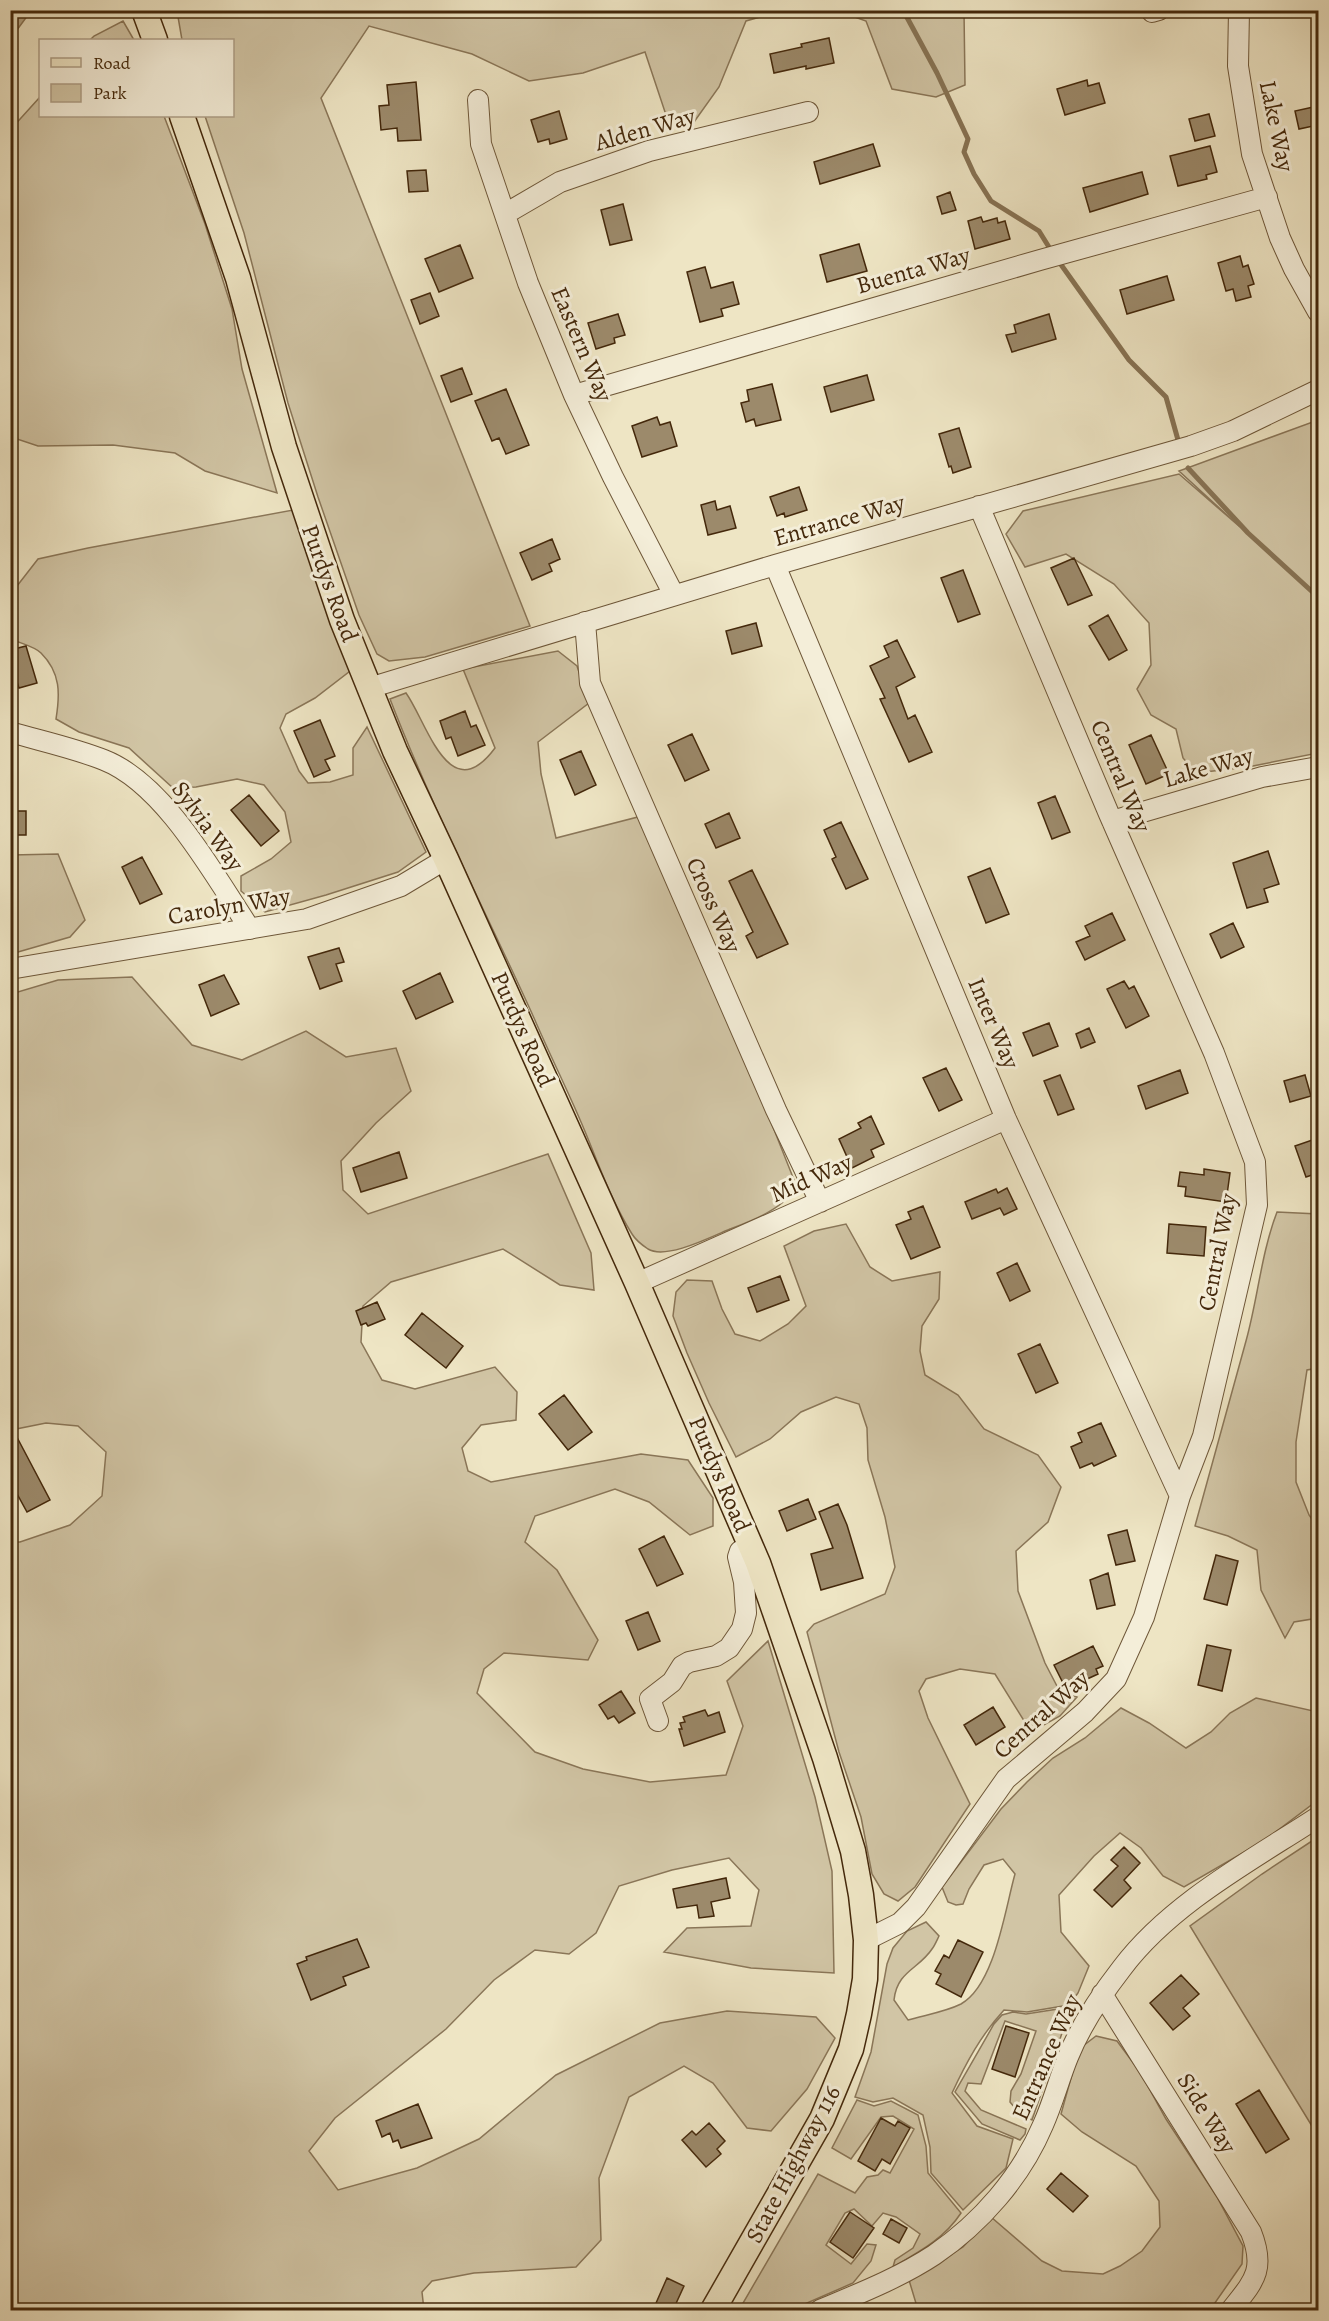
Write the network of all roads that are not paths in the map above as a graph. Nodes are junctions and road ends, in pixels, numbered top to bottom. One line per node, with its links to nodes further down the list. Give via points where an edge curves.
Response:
1 (144, 10): 3 (main road)
2 (1239, 10): 7 (street, Lake Way, via 1238,66 1252,154)
3 (155, 39)
4 (478, 100): 8 (street, Eastern Way, via 481,144)
5 (808, 112): 8 (street, Alden Way, via 649,151 560,182)
6 (182, 117): 16 (main road, Purdys Road, via 238,278 300,501)
7 (1267, 197): 9 (street, Lake Way, via 1280,238); 11 (street, Buenta Way)
8 (505, 214): 11 (street, Eastern Way, via 528,283)
9 (1318, 312)
10 (1318, 390): 12 (street, Entrance Way, via 1233,431 1191,446)
11 (574, 395): 14 (street, Eastern Way)
12 (979, 506): 13 (street, Entrance Way); 19 (street, Central Way)
13 (775, 565): 14 (street, Entrance Way); 23 (street, Inter Way)
14 (674, 595): 15 (street, Entrance Way)
15 (585, 622): 16 (street, Entrance Way); 24 (street, Cross Way, via 590,683 771,1099)
16 (369, 688): 20 (main road, Purdys Road)
17 (10, 732): 21 (street, Sylvia Way, via 105,760 149,789 181,827)
18 (1318, 767): 19 (street, Lake Way, via 1262,777)
19 (1112, 821): 26 (street, Central Way, via 1214,1053 1255,1162 1257,1205 1203,1437)
20 (446, 859): 21 (street, Carolyn Way, via 401,886 307,919); 25 (main road, Purdys Road)
21 (250, 929): 22 (street, Carolyn Way)
22 (10, 969)
23 (1006, 1119): 24 (street, Mid Way); 26 (street, Inter Way)
24 (820, 1202): 25 (street, Mid Way)
25 (637, 1283): 27 (main road, Purdys Road)
26 (1180, 1496): 30 (street, Central Way, via 1144,1617 1116,1679 1085,1712 1006,1779 916,1907 900,1923)
27 (751, 1546): 28 (street, via 740,1551 738,1557 746,1613 742,1629 729,1648 682,1666 672,1682 650,1700); 30 (main road, Purdys Road, via 840,1806 853,1851)
28 (658, 1721)
29 (1318, 1817): 31 (street, Entrance Way, via 1172,1917 1145,1941)
30 (866, 1940): 32 (main road, State Highway 116, via 860,2014 837,2086 804,2153)
31 (1102, 1994): 33 (street, Entrance Way, via 1069,2055 1031,2150 987,2210 932,2256); 34 (street, Side Way, via 1251,2232 1257,2247 1257,2274)
32 (713, 2310)
33 (820, 2310)
34 (1231, 2310)

